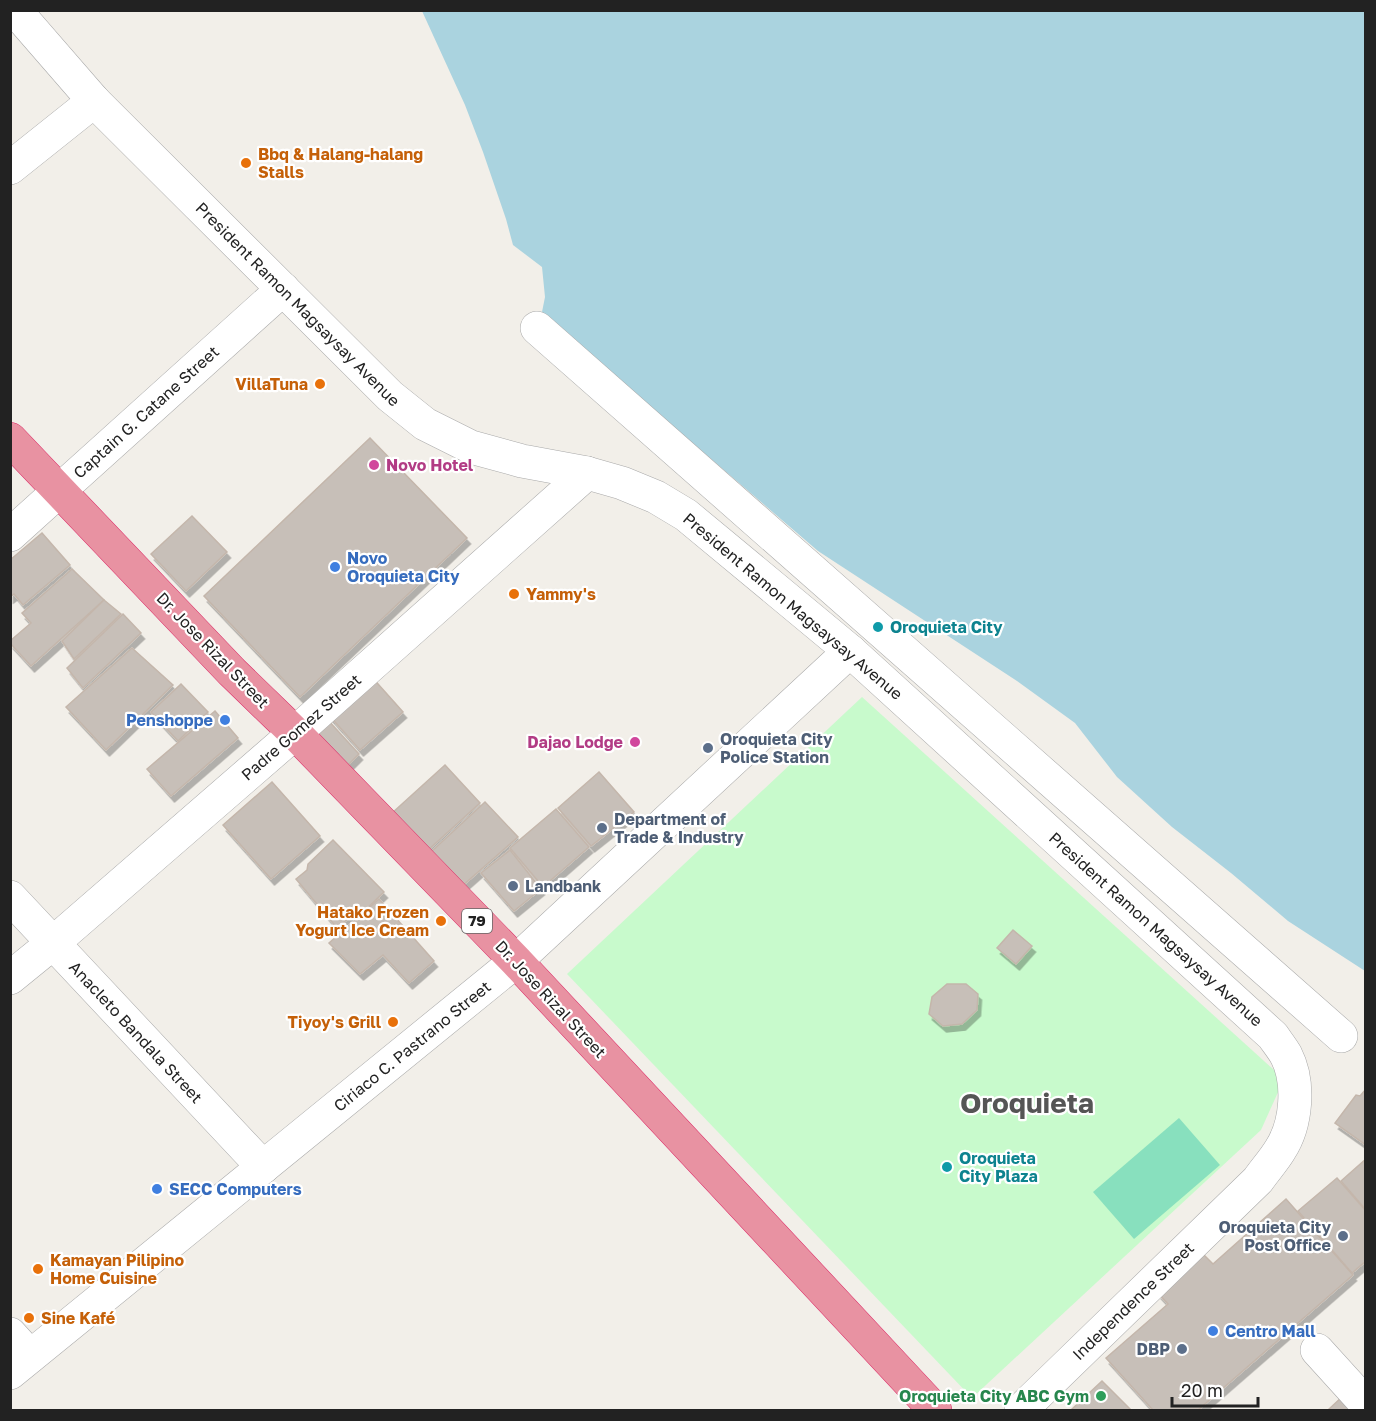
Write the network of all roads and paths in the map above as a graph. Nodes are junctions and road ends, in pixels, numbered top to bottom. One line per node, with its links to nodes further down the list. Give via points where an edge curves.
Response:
1 (15, 10): 2 (street, President Ramon Magsaysay Avenue)
2 (94, 101): 3 (street); 4 (street, President Ramon Magsaysay Avenue)
3 (10, 168)
4 (283, 290): 7 (street, President Ramon Magsaysay Avenue, via 390,396 425,424 471,447); 8 (street, Captain G. Catane Street)
5 (537, 328): 16 (street)
6 (10, 439): 8 (highway, Dr. Jose Rizal Street / 79)
7 (588, 473): 10 (street, President Ramon Magsaysay Avenue, via 656,497 686,515); 11 (street, Padre Gomez Street)
8 (59, 490): 9 (street, Captain G. Catane Street); 11 (highway, Dr. Jose Rizal Street / 79)
9 (10, 535)
10 (850, 651): 14 (street, Ciriaco C. Pastrano Street); 17 (street, President Ramon Magsaysay Avenue, via 1273,1036 1294,1079)
11 (295, 733): 13 (street, Padre Gomez Street); 14 (highway, Dr. Jose Rizal Street / 79)
12 (10, 897): 13 (street, Anacleto Bandala Street)
13 (53, 943): 15 (street, Padre Gomez Street); 18 (street, Anacleto Bandala Street)
14 (516, 961): 18 (street, Ciriaco C. Pastrano Street); 22 (highway, Dr. Jose Rizal Street / 79)
15 (10, 978)
16 (1341, 1036)
17 (1295, 1100): 23 (street, Independence Street, via 1282,1148 1258,1180)
18 (263, 1167): 20 (street, Ciriaco C. Pastrano Street)
19 (1317, 1350): 21 (street)
20 (17, 1354)
21 (1365, 1404)
22 (935, 1410)
23 (1021, 1410)

